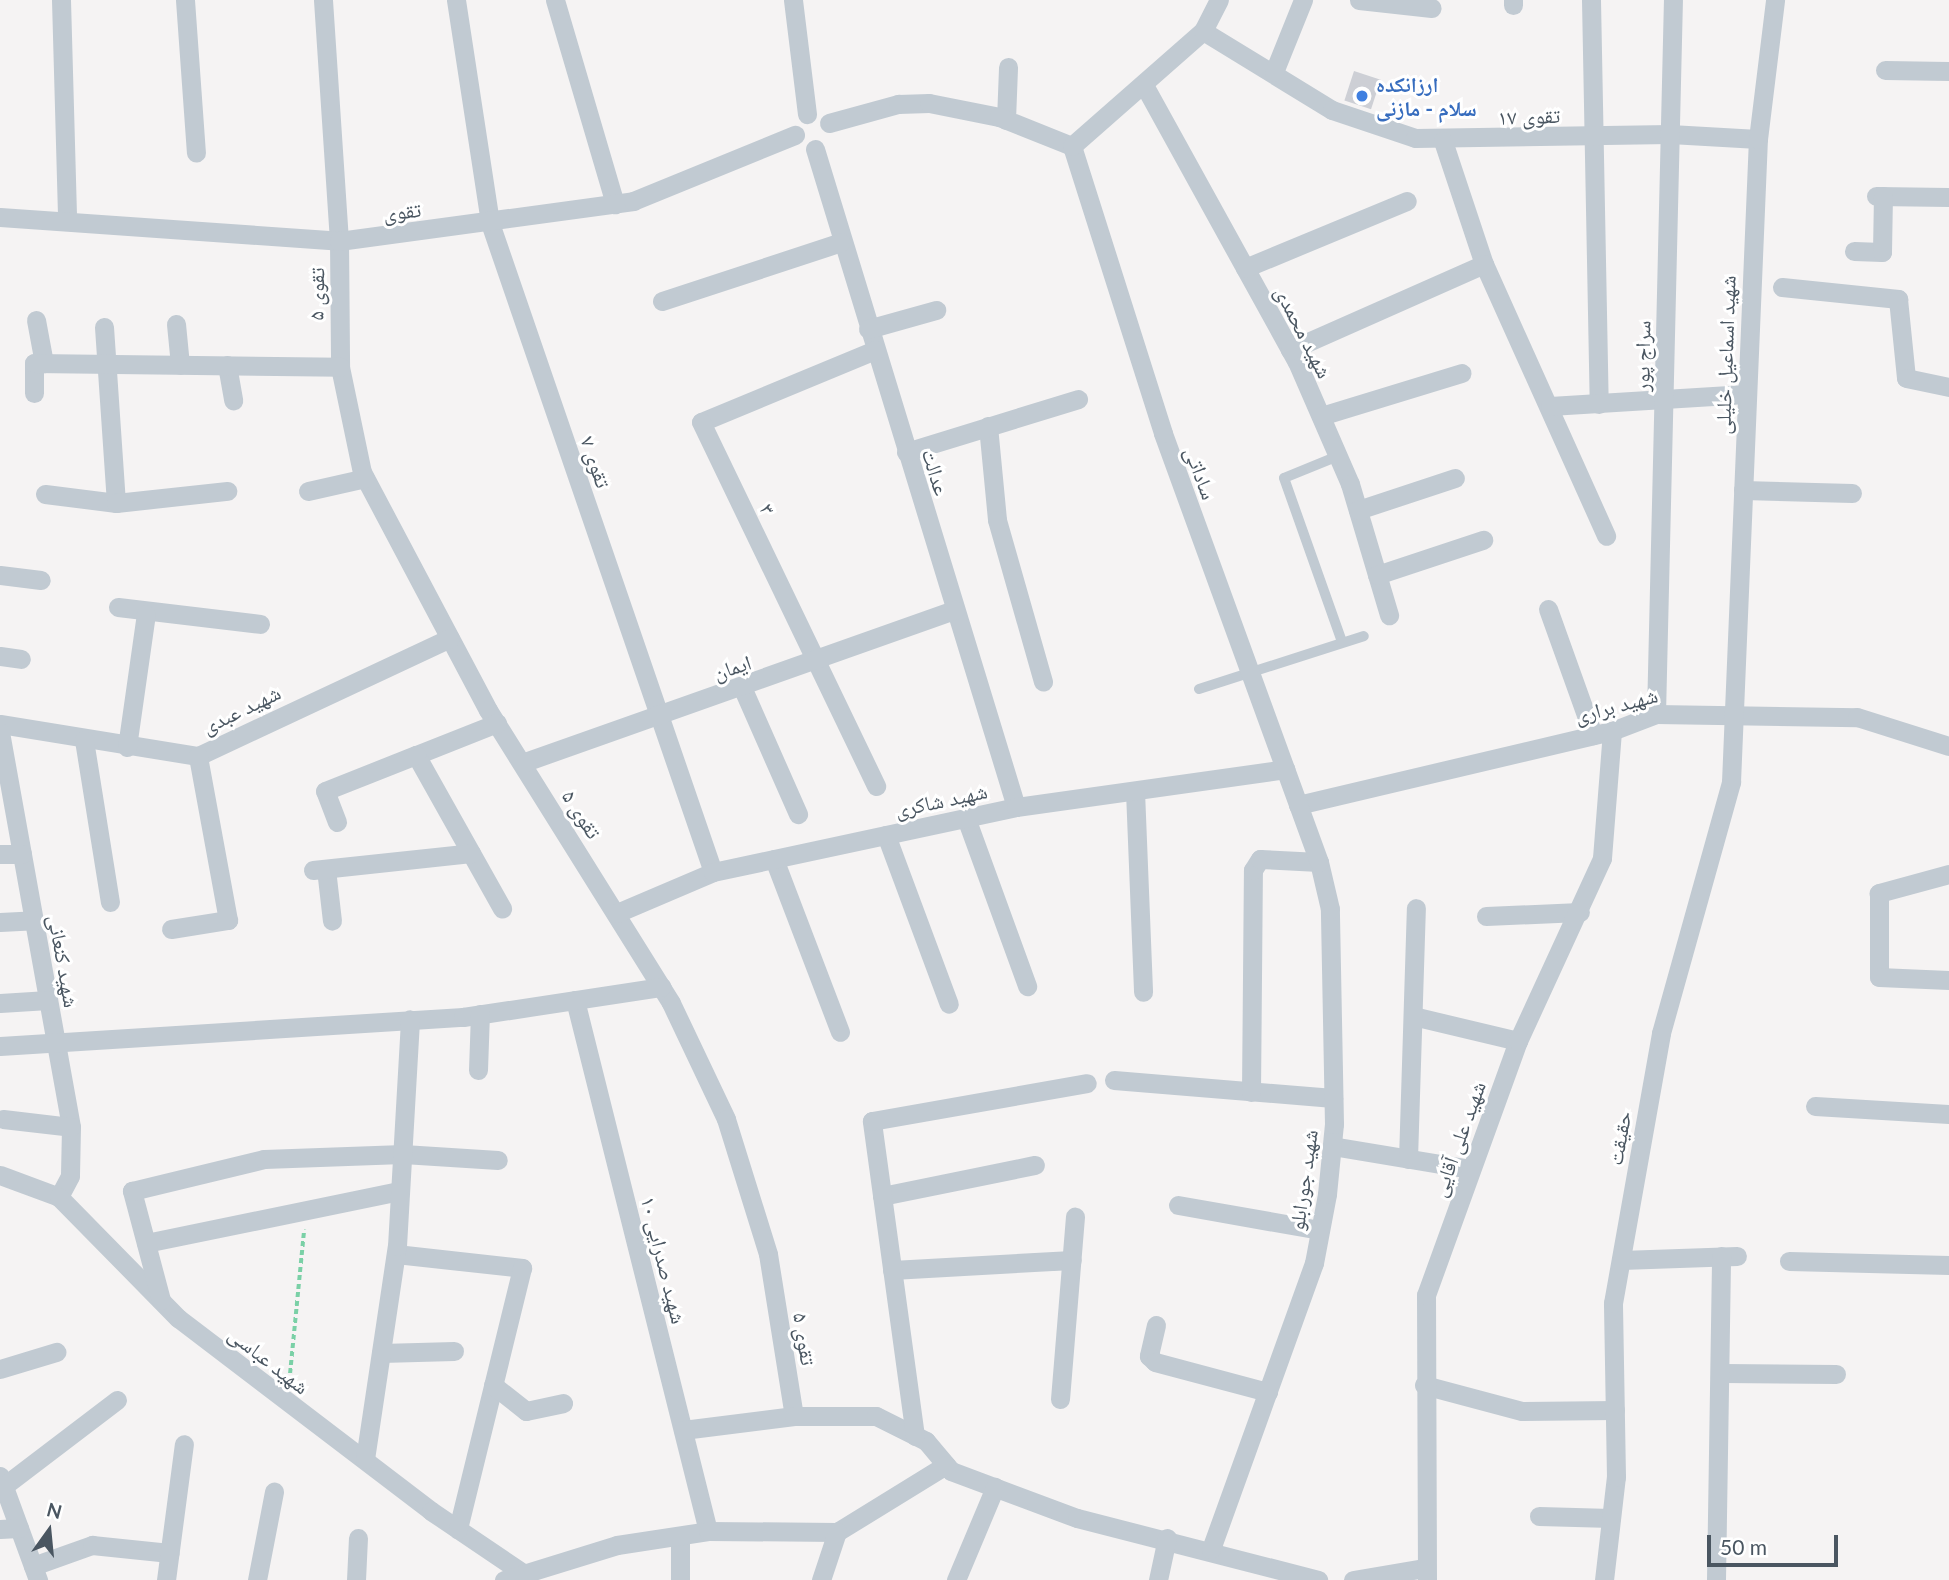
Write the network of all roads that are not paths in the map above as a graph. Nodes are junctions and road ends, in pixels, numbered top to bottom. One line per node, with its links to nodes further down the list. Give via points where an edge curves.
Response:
1 (61, 0): 35 (street)
2 (185, 0): 30 (street)
3 (323, 0): 37 (street, تقوی ۵)
4 (456, 0): 36 (street, تقوی ۷)
5 (555, 0): 33 (street)
6 (793, 0): 20 (street)
7 (1219, 0): 14 (street)
8 (1303, 0): 18 (street)
9 (1359, 0): 13 (street)
10 (1591, 0): 25 (street)
11 (1673, 0): 23 (street, سراج پور)
12 (1775, 0): 26 (street, شهید اسماعیل خلیلی)
13 (1432, 8)
14 (1203, 31): 18 (street, تقوی ۱۷); 19 (street)
15 (1008, 67): 21 (street)
16 (1885, 70): 17 (street)
17 (1949, 71)
18 (1274, 72): 27 (street, تقوی ۱۷, via 1332,110)
19 (1144, 85): 29 (street); 41 (street, شهید محمدی)
20 (807, 114): 22 (street); 24 (street)
21 (1006, 120): 22 (street, via 929,103 898,104); 29 (street)
22 (829, 123): 28 (street, via 829,139)
23 (1670, 134): 25 (street, تقوی ۱۷); 26 (street, تقوی ۱۷); 60 (street, سراج پور)
24 (795, 135): 28 (street); 33 (street, تقوی)
25 (1593, 137): 27 (street, تقوی ۱۷); 63 (street)
26 (1758, 139): 59 (street, شهید اسماعیل خلیلی)
27 (1443, 141): 40 (street)
28 (815, 149): 38 (street, عدالت)
29 (1073, 149): 95 (street, ساداتی, via 1163,433)
30 (196, 153)
31 (1949, 197): 39 (street, via 1880,196 1882,252)
32 (1407, 201): 41 (street)
33 (615, 204): 36 (street, تقوی)
34 (0, 217): 35 (street, تقوی)
35 (67, 220): 37 (street, تقوی)
36 (490, 223): 37 (street, تقوی); 101 (street, تقوی ۷)
37 (339, 241): 55 (street, تقوی ۵)
38 (841, 242): 43 (street); 48 (street, عدالت)
39 (1854, 251)
40 (1484, 264): 49 (street); 64 (street)
41 (1245, 268): 49 (street, شهید محمدی)
42 (1782, 287): 57 (street, via 1898,299 1906,377)
43 (663, 301)
44 (936, 310): 48 (street)
45 (36, 320): 51 (street)
46 (176, 324): 53 (street)
47 (104, 327): 52 (street)
48 (868, 328): 50 (street, عدالت)
49 (1290, 350): 65 (street, شهید محمدی)
50 (875, 351): 67 (street, عدالت); 94 (street, ۳, via 701,422)
51 (39, 363): 52 (street); 58 (street)
52 (106, 364): 53 (street); 76 (street)
53 (180, 365): 54 (street)
54 (227, 365): 55 (street); 62 (street)
55 (340, 367): 69 (street, تقوی ۵)
56 (1462, 373): 65 (street)
57 (1949, 387)
58 (34, 393)
59 (1746, 394): 60 (street); 71 (street, شهید اسماعیل خلیلی)
60 (1664, 398): 63 (street); 100 (street, سراج پور)
61 (1077, 399): 66 (street)
62 (233, 400)
63 (1599, 404): 64 (street)
64 (1550, 406): 78 (street)
65 (1321, 416): 68 (street, شهید محمدی)
66 (988, 426): 67 (street); 96 (street, via 997,520)
67 (906, 452): 85 (street, عدالت)
68 (1338, 456): 77 (street, شهید محمدی); 91 (lane, via 1283,478)
69 (365, 478): 73 (street); 90 (street, تقوی ۵)
70 (1455, 478): 77 (street)
71 (1743, 490): 74 (street); 99 (street, شهید اسماعیل خلیلی, via 1731,687)
72 (228, 491): 76 (street)
73 (308, 491)
74 (1852, 493)
75 (45, 494): 76 (street)
76 (117, 503)
77 (1358, 510): 81 (street, شهید محمدی)
78 (1606, 536)
79 (1483, 540): 81 (street)
80 (0, 575): 82 (street)
81 (1377, 575): 87 (street, شهید محمدی)
82 (41, 580)
83 (118, 607): 86 (street)
84 (1548, 609): 105 (street)
85 (955, 610): 94 (street, ایمان); 116 (street, عدالت)
86 (146, 614): 88 (street); 108 (street)
87 (1389, 615)
88 (260, 624)
89 (1364, 636): 91 (lane)
90 (450, 638): 102 (street, تقوی ۵); 110 (street, شهید عبدی)
91 (1342, 642): 95 (lane)
92 (0, 656): 93 (street)
93 (21, 659)
94 (817, 662): 97 (street, ایمان); 113 (street, ۳)
95 (1252, 675): 98 (lane); 112 (street, ساداتی)
96 (1043, 682)
97 (742, 687): 101 (street, ایمان); 117 (street)
98 (1199, 689)
99 (1737, 712): 100 (street, شهید براری); 107 (street, شهید براری, via 1857,717); 177 (street, حقیقت, via 1731,782 1661,1033)
100 (1656, 713): 105 (street, شهید براری)
101 (659, 715): 111 (street, ایمان); 126 (street, تقوی ۷)
102 (497, 723): 109 (street); 111 (street, تقوی ۵)
103 (0, 724): 106 (street, شهید عبدی)
104 (0, 732): 123 (street, شهید کنعانی)
105 (1602, 733): 115 (street, شهید براری); 131 (street, شهید علی آقایی, via 1602,858)
106 (84, 740): 108 (street, شهید عبدی); 128 (street)
107 (1949, 746)
108 (127, 747): 110 (street, شهید عبدی)
109 (416, 755): 119 (street, via 325,792); 121 (street)
110 (198, 756): 137 (street, via 229,920)
111 (522, 763): 132 (street, تقوی ۵)
112 (1285, 769): 114 (street, شهید شاکری); 115 (street, ساداتی)
113 (876, 786)
114 (1135, 791): 116 (street, شهید شاکری); 141 (street)
115 (1298, 805): 125 (street, شهید جورابلو)
116 (1016, 807): 118 (street, شهید شاکری)
117 (798, 814)
118 (967, 818): 120 (street, شهید شاکری); 139 (street)
119 (337, 822)
120 (886, 835): 124 (street, شهید شاکری); 145 (street)
121 (471, 853): 129 (street); 135 (street, via 320,870)
122 (0, 854): 123 (street)
123 (22, 854): 134 (street, شهید کنعانی)
124 (774, 859): 126 (street, شهید شاکری); 149 (street)
125 (1319, 862): 156 (street, via 1260,859 1253,870); 157 (street, شهید جورابلو, via 1329,909)
126 (713, 872): 132 (street, شهید شاکری)
127 (1949, 874): 138 (street, via 1879,893 1879,977)
128 (110, 902)
129 (502, 908)
130 (1416, 908): 147 (street)
131 (1580, 912): 133 (street); 150 (street, شهید علی آقایی)
132 (617, 913): 140 (street, تقوی ۵)
133 (1486, 916)
134 (34, 920): 136 (street); 142 (street, شهید کنعانی)
135 (332, 921)
136 (0, 922)
137 (171, 929)
138 (1949, 980)
139 (1027, 986)
140 (662, 987): 143 (street); 197 (street, تقوی ۵, via 726,1119 768,1254)
141 (1143, 992)
142 (48, 1000): 144 (street); 151 (street, شهید کنعانی)
143 (575, 1000): 146 (street); 198 (street, شهید صدرایی ۱۰)
144 (0, 1003)
145 (949, 1004)
146 (480, 1014): 148 (street); 153 (street)
147 (1413, 1016): 150 (street); 164 (street)
148 (410, 1019): 151 (street); 163 (street)
149 (840, 1032)
150 (1518, 1041): 167 (street, شهید علی آقایی)
151 (55, 1044): 152 (street); 161 (street, شهید کنعانی)
152 (0, 1045)
153 (478, 1070)
154 (1114, 1080): 156 (street)
155 (1087, 1083): 170 (street, via 872,1121)
156 (1251, 1092): 157 (street)
157 (1333, 1098): 162 (street, شهید جورابلو)
158 (1815, 1106): 159 (street)
159 (1949, 1114)
160 (3, 1119): 161 (street)
161 (71, 1128): 171 (street, شهید کنعانی, via 70,1176)
162 (1332, 1146): 164 (street); 174 (street, شهید جورابلو)
163 (402, 1154): 165 (street); 169 (street); 175 (street, via 264,1159 132,1191)
164 (1408, 1159): 167 (street)
165 (498, 1160)
166 (1035, 1165): 170 (street)
167 (1472, 1169): 191 (street, شهید علی آقایی, via 1426,1295)
168 (0, 1175): 171 (street, شهید عباسی)
169 (400, 1191): 175 (street); 176 (street)
170 (882, 1196): 181 (street)
171 (60, 1197): 182 (street, شهید عباسی)
172 (1178, 1205): 174 (street)
173 (1075, 1217): 178 (street)
174 (1320, 1230): 192 (street, شهید جورابلو)
175 (146, 1242): 182 (street)
176 (396, 1254): 186 (street); 190 (street, via 522,1268)
177 (1621, 1259): 188 (street, via 1729,1256); 196 (street, حقیقت, via 1613,1303)
178 (1072, 1260): 181 (street); 193 (street)
179 (1790, 1262): 180 (street)
180 (1949, 1265)
181 (892, 1270): 199 (street)
182 (161, 1301): 201 (street, شهید عباسی, via 287,1404)
183 (1156, 1325): 192 (street, via 1149,1356 1155,1362)
184 (454, 1351): 186 (street)
185 (56, 1352): 187 (street)
186 (381, 1353): 201 (street)
187 (0, 1369)
188 (1723, 1373): 189 (street); 232 (street)
189 (1836, 1374)
190 (494, 1385): 195 (street, via 526,1411); 209 (street)
191 (1424, 1385): 196 (street, via 1522,1411); 219 (street, شهید علی آقایی)
192 (1268, 1392): 215 (street, شهید جورابلو)
193 (1060, 1399)
194 (117, 1400): 203 (street)
195 (563, 1403)
196 (1615, 1410): 207 (street, حقیقت)
197 (794, 1416): 198 (street); 199 (street, via 876,1416)
198 (683, 1430): 210 (street, شهید صدرایی ۱۰)
199 (915, 1436): 202 (street)
200 (184, 1444): 216 (street)
201 (365, 1459): 209 (street, شهید عباسی)
202 (946, 1465): 204 (street); 211 (street)
203 (2, 1481): 208 (street)
204 (995, 1487): 214 (street, via 1077,1518); 227 (street)
205 (274, 1492): 222 (street)
206 (1539, 1516): 207 (street)
207 (1611, 1518): 231 (street, حقیقت)
208 (10, 1528): 217 (street)
209 (458, 1529): 218 (street, شهید عباسی)
210 (708, 1531): 211 (street); 212 (street)
211 (837, 1532): 226 (street)
212 (680, 1536): 220 (street, via 617,1545); 225 (street)
213 (359, 1538): 223 (street)
214 (1167, 1538): 215 (street); 228 (street)
215 (1211, 1549): 229 (street)
216 (170, 1553): 217 (street, via 92,1545); 221 (street)
217 (35, 1573)
218 (523, 1573): 220 (street); 224 (street)
219 (1426, 1574): 230 (street)
220 (547, 1575)
221 (166, 1580)
222 (257, 1580)
223 (356, 1580)
224 (504, 1580)
225 (680, 1580)
226 (821, 1580)
227 (957, 1580)
228 (1158, 1580)
229 (1318, 1580)
230 (1353, 1580)
231 (1604, 1580)
232 (1716, 1580)

